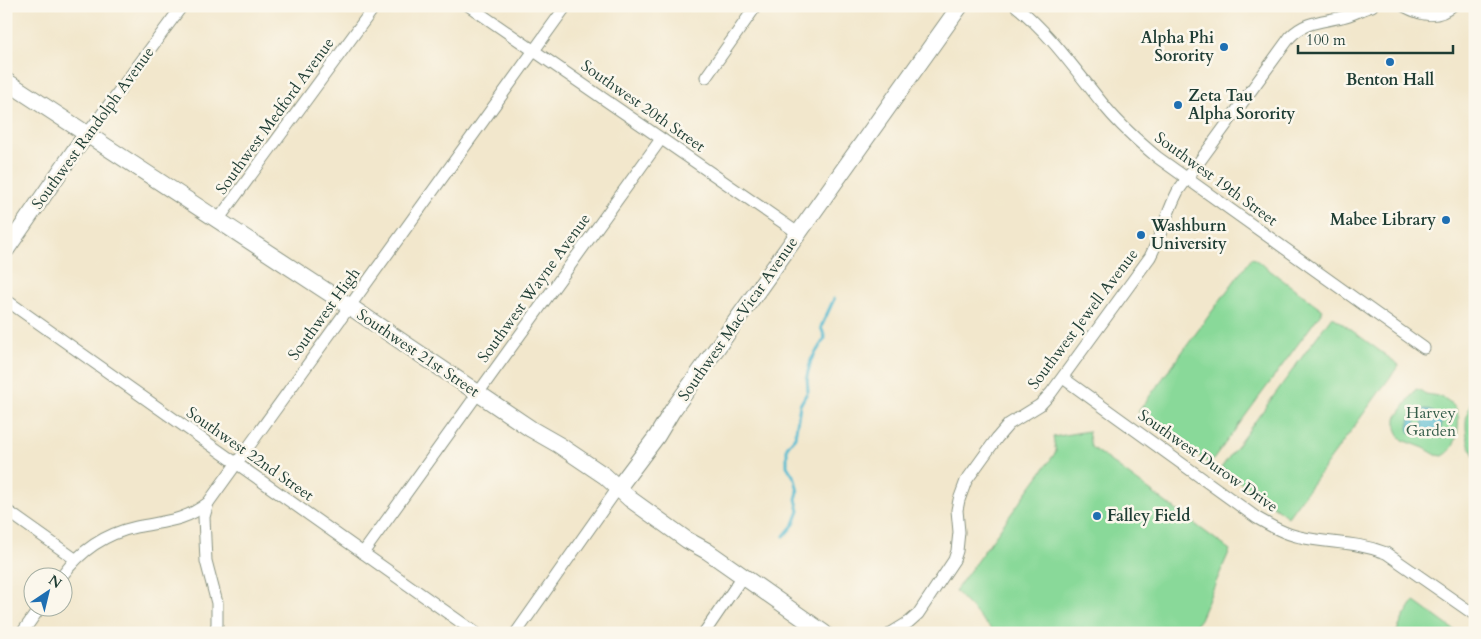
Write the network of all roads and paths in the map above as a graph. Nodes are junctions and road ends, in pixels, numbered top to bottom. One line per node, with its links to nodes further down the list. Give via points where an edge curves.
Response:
1 (182, 6): 14 (street, Southwest Randolph Avenue)
2 (375, 6): 17 (street, Southwest Medford Avenue)
3 (469, 6): 11 (street, Southwest 20th Street)
4 (566, 6): 11 (street, Southwest High)
5 (756, 6): 12 (street)
6 (960, 6): 18 (main road, Southwest MacVicar Avenue)
7 (1016, 6): 16 (street, Southwest 19th Street, via 1060,51 1132,136)
8 (1372, 6): 16 (street, Southwest Jewell Avenue, via 1296,30)
9 (1404, 6): 10 (street, via 1424,15 1443,13)
10 (1452, 6)
11 (534, 50): 15 (street, Southwest 20th Street); 21 (street, Southwest High)
12 (706, 76)
13 (6, 81): 14 (main road, Southwest 21st Street)
14 (88, 133): 17 (main road, Southwest 21st Street); 19 (main road, Southwest Randolph Avenue)
15 (661, 139): 18 (street, Southwest 20th Street); 24 (street, Southwest Wayne Avenue)
16 (1186, 178): 22 (street, Southwest 19th Street); 23 (street, Southwest Jewell Avenue, via 1168,210 1150,257)
17 (218, 220): 21 (main road, Southwest 21st Street)
18 (798, 233): 26 (main road, Southwest MacVicar Avenue)
19 (6, 250)
20 (6, 300): 25 (street, Southwest 22nd Street)
21 (349, 306): 24 (main road, Southwest 21st Street); 25 (street, Southwest High)
22 (1424, 348)
23 (1063, 378): 33 (street, Southwest Durow Drive, via 1274,528 1300,537 1356,544 1386,553); 41 (street, Southwest Jewell Avenue, via 1045,400 1003,431 966,481 958,505 959,532 954,560 918,614)
24 (478, 394): 26 (main road, Southwest 21st Street, via 559,445); 29 (street, Southwest Wayne Avenue)
25 (236, 464): 27 (street, Southwest High); 29 (street, Southwest 22nd Street)
26 (618, 488): 32 (main road, Southwest 21st Street, via 687,540); 38 (street, Southwest MacVicar Avenue)
27 (208, 503): 30 (street, Southwest High, via 178,520 138,526 109,536); 36 (street, via 204,517 206,561 218,603)
28 (6, 510): 30 (street)
29 (363, 553): 37 (street, Southwest 22nd Street)
30 (75, 559): 31 (street, Southwest High)
31 (70, 566)
32 (743, 576): 39 (street); 40 (main road, Southwest 21st Street)
33 (1475, 615)
34 (34, 616): 35 (street)
35 (22, 633)
36 (215, 633)
37 (476, 633)
38 (516, 633)
39 (704, 633)
40 (824, 633)
41 (891, 633)

